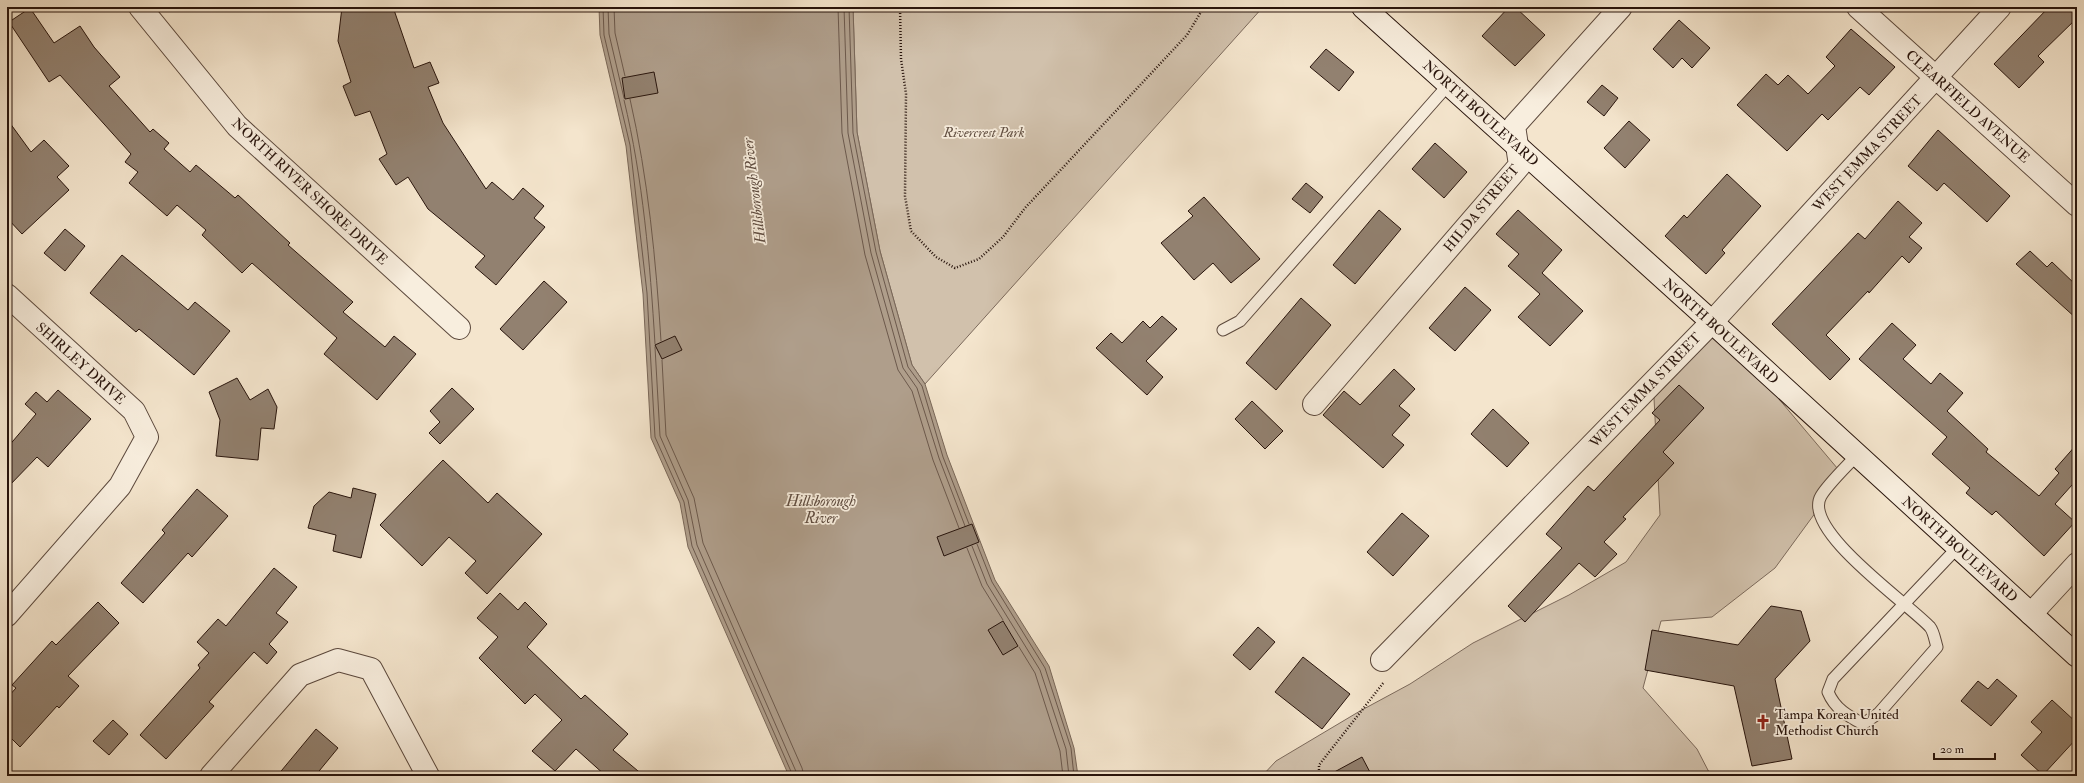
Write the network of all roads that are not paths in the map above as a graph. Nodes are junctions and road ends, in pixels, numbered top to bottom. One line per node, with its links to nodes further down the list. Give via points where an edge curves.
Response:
1 (140, 7): 12 (street, NORTH RIVER SHORE DRIVE, via 237,126)
2 (1363, 7): 7 (street, NORTH BOULEVARD)
3 (1621, 7): 8 (street, HILDA STREET, via 1514,126)
4 (1858, 7): 6 (street, CLEARFIELD AVENUE)
5 (2000, 7): 6 (street, WEST EMMA STREET)
6 (1936, 78): 9 (street, CLEARFIELD AVENUE); 11 (street, WEST EMMA STREET)
7 (1449, 84): 8 (street, NORTH BOULEVARD); 13 (lane, via 1240,320)
8 (1518, 147): 11 (street, NORTH BOULEVARD); 14 (street, HILDA STREET, via 1520,165)
9 (2077, 205)
10 (7, 295): 20 (street, SHIRLEY DRIVE, via 134,411 147,437 120,486)
11 (1712, 322): 15 (street, NORTH BOULEVARD); 22 (street, WEST EMMA STREET)
12 (460, 328)
13 (1224, 330)
14 (1314, 404)
15 (1857, 455): 16 (street, NORTH BOULEVARD); 18 (lane, via 1820,497 1818,509 1823,522 1839,545)
16 (1958, 547): 18 (lane); 19 (street, NORTH BOULEVARD)
17 (2077, 564): 19 (street)
18 (1904, 605): 18 (lane, via 1833,679 1828,692 1845,715 1863,724 1879,713 1937,647 1931,628)
19 (2031, 614): 21 (street, NORTH BOULEVARD)
20 (7, 615)
21 (2077, 656)
22 (1382, 660)
23 (211, 776): 24 (street, via 300,675 338,660 371,669)
24 (428, 776)

